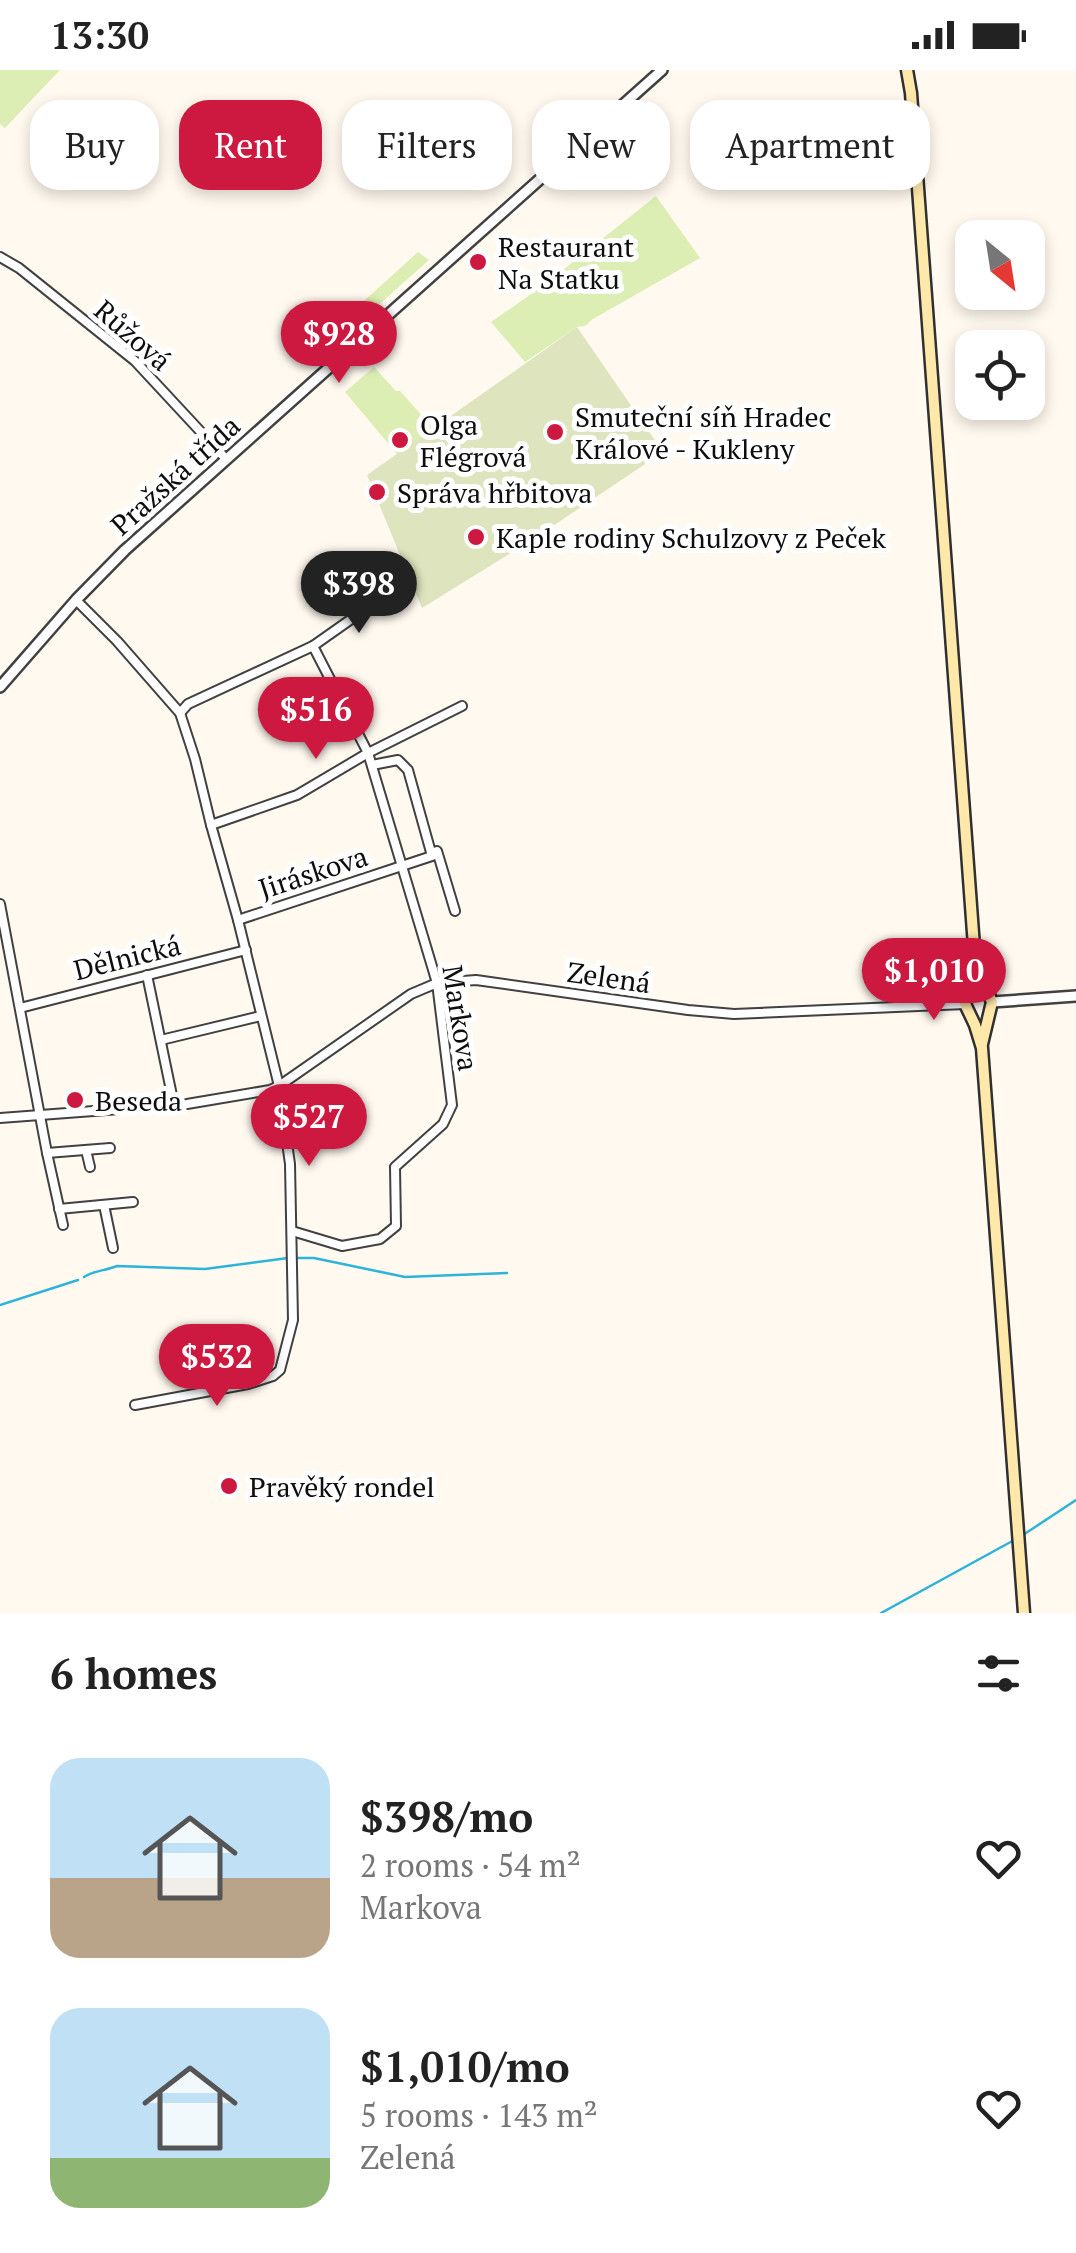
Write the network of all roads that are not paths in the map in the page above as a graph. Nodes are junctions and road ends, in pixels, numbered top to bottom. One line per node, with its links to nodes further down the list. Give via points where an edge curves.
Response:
1 (662, 70): 4 (street, Pražská třída)
2 (910, 70): 20 (main road)
3 (0, 257): 4 (street, Růžová, via 135,361)
4 (226, 458): 6 (street, Pražská třída)
5 (384, 596): 7 (street)
6 (76, 600): 8 (street, Pražská třída); 10 (street)
7 (312, 646): 10 (street); 11 (street, Markova)
8 (0, 687)
9 (462, 706): 11 (street)
10 (180, 713): 13 (street, Jiráskova)
11 (368, 753): 12 (street, Markova); 13 (street, via 298,795)
12 (372, 765): 14 (street, via 398,760 408,770); 15 (street, Markova)
13 (212, 828): 18 (street, Jiráskova)
14 (431, 852): 15 (street); 17 (street, via 438,851)
15 (402, 866): 18 (street, Jiráskova); 22 (street, Markova)
16 (0, 904): 26 (street)
17 (456, 911)
18 (238, 920): 19 (street, Jiráskova)
19 (246, 950): 21 (street, Dělnická); 27 (street, Jiráskova)
20 (976, 960): 24 (main road); 25 (main road)
21 (148, 975): 26 (street, Dělnická); 28 (street)
22 (437, 983): 25 (street, Zelená, via 476,980 734,1014); 30 (street, Zelená, via 392,1005); 42 (street, Markova, via 452,1105 443,1124 395,1167 396,1226 380,1239 342,1246)
23 (1076, 996): 24 (street)
24 (989, 1001): 25 (main road, via 974,990); 25 (main road, via 980,1016); 29 (main road)
25 (967, 1004): 29 (main road)
26 (20, 1008): 32 (street)
27 (261, 1016): 28 (street); 30 (street, Jiráskova)
28 (161, 1040): 31 (street)
29 (982, 1048): 45 (main road)
30 (280, 1086): 31 (street, Zelená); 42 (street)
31 (174, 1105): 32 (street, Zelená)
32 (40, 1115): 33 (street, Zelená); 36 (street)
33 (0, 1118)
34 (110, 1148): 35 (street)
35 (86, 1150): 36 (street); 37 (street)
36 (46, 1152): 40 (street)
37 (90, 1168)
38 (133, 1202): 39 (street)
39 (104, 1205): 40 (street); 43 (street)
40 (59, 1209): 41 (street)
41 (63, 1224)
42 (292, 1231): 44 (street, via 293,1320 280,1370 248,1384)
43 (113, 1248)
44 (135, 1406)
45 (1024, 1613)

